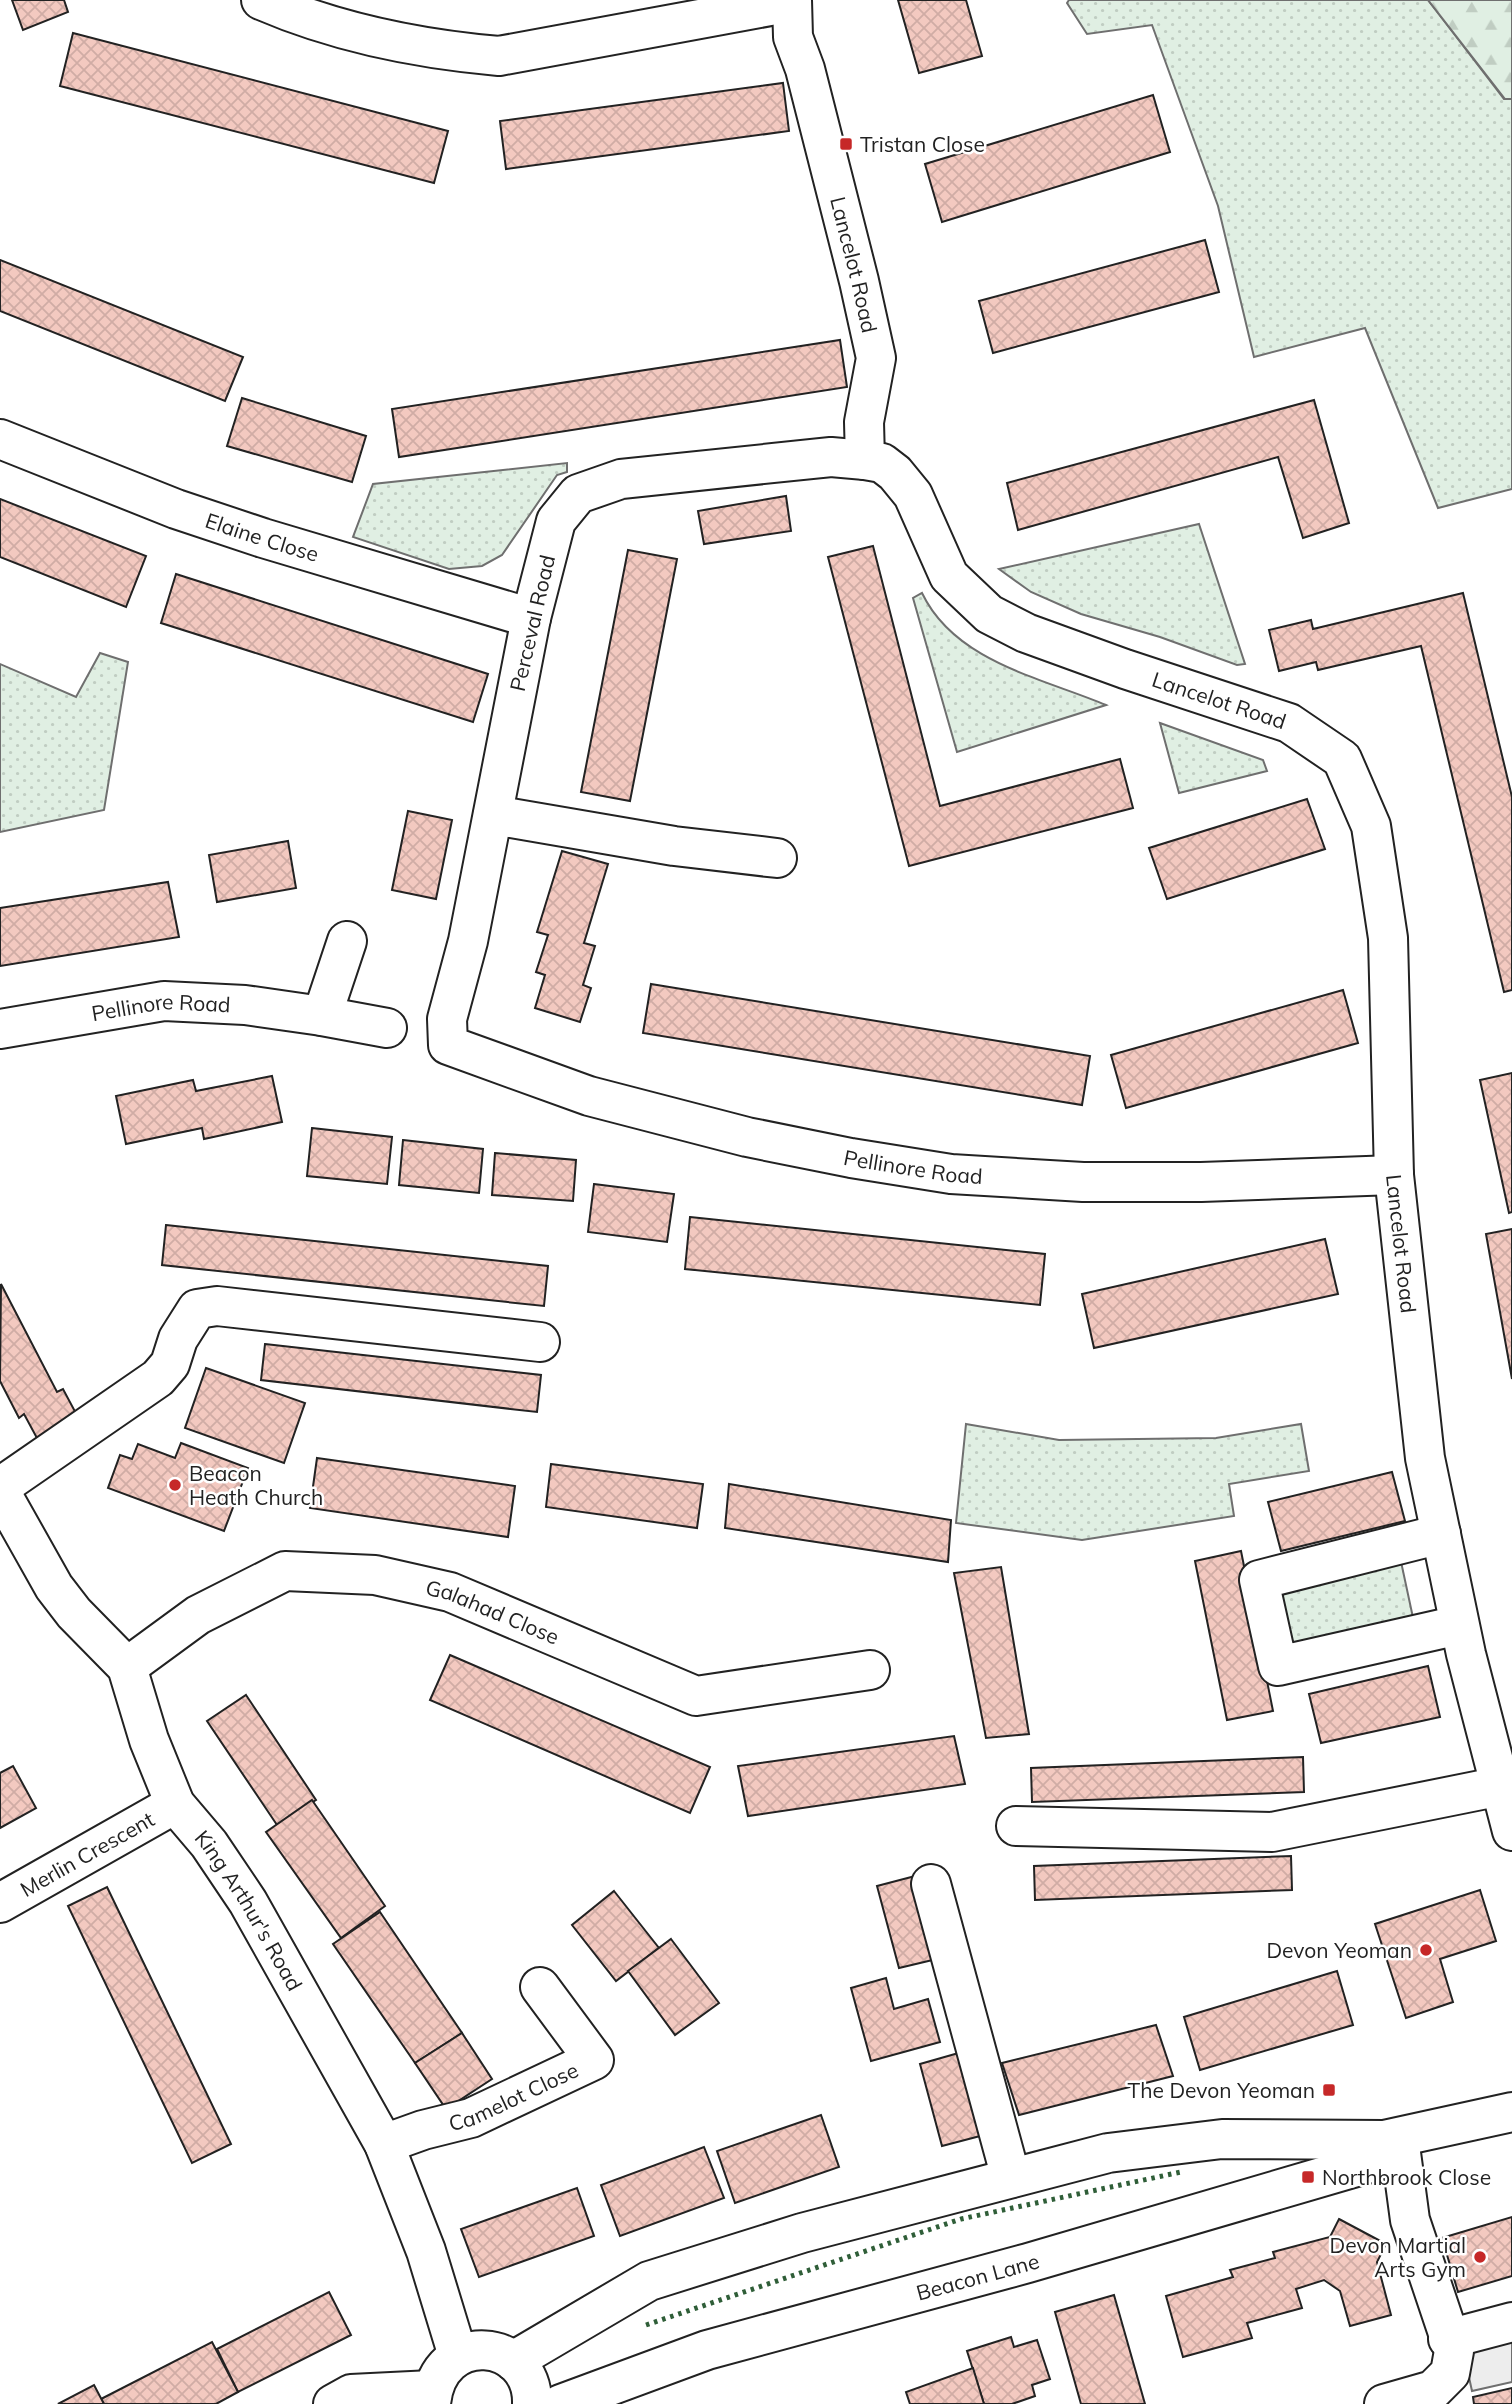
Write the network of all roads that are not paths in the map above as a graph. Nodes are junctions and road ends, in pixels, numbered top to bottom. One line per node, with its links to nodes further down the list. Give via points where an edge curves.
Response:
1 (261, 0): 2 (street, via 304,18 380,37 499,57)
2 (792, 1): 4 (street, Lancelot Road, via 793,37 806,69 876,358 864,422)
3 (0, 439): 5 (street, Elaine Close, via 262,538)
4 (865, 460): 5 (street, Perceval Road, via 831,457 621,479 578,494 556,522); 13 (street, Lancelot Road, via 881,463 895,473 913,495 949,576 989,614 1138,673 1289,723 1342,759 1371,826 1388,938)
5 (531, 618): 6 (street, Perceval Road)
6 (493, 816): 7 (street); 12 (street, Perceval Road, via 447,1019)
7 (777, 858)
8 (347, 941): 9 (street)
9 (322, 1016): 10 (street, Pellinore Road); 11 (street, Pellinore Road, via 245,1005 164,1001)
10 (387, 1028)
11 (0, 1029)
12 (448, 1045): 13 (street, Pellinore Road, via 589,1096 747,1137 951,1174 1083,1182)
13 (1394, 1175): 16 (street, Lancelot Road, via 1425,1458)
14 (540, 1342): 15 (street, via 217,1306 197,1309 178,1339 170,1364 158,1378)
15 (0, 1489): 18 (street, King Arthur's Road, via 54,1587)
16 (1441, 1534): 17 (street, Lancelot Road); 17 (street, via 1259,1580 1278,1666)
17 (1459, 1625): 20 (street, Lancelot Road)
18 (127, 1667): 19 (street, Galahad Close, via 198,1615 285,1571 375,1575 450,1592 696,1696); 21 (street, King Arthur's Road)
19 (870, 1670)
20 (1502, 1786): 22 (street, via 1272,1832); 23 (street, Lancelot Road)
21 (175, 1804): 25 (street, Merlin Crescent); 29 (street, King Arthur's Road, via 248,1902)
22 (1016, 1826)
23 (1512, 1831)
24 (931, 1884): 30 (street)
25 (0, 1903)
26 (540, 1987): 29 (street, Camelot Close, via 594,2060 471,2118)
27 (1512, 2112): 28 (street)
28 (1391, 2139): 30 (street, via 1222,2139 1108,2153); 32 (street, via 1410,2220); 38 (street, Beacon Lane, via 1373,2162 707,2350)
29 (384, 2144): 33 (street, King Arthur's Road, via 426,2251)
30 (1011, 2179): 34 (street, via 802,2233 649,2281)
31 (1512, 2322): 32 (street)
32 (1448, 2339): 39 (street, via 1454,2351 1450,2373 1433,2390)
33 (458, 2356): 34 (street, via 487,2350); 35 (street, via 442,2370)
34 (513, 2361): 37 (street, via 524,2372)
35 (432, 2397): 36 (street, via 351,2394)
36 (332, 2404)
37 (532, 2404)
38 (561, 2404)
39 (1384, 2404)

